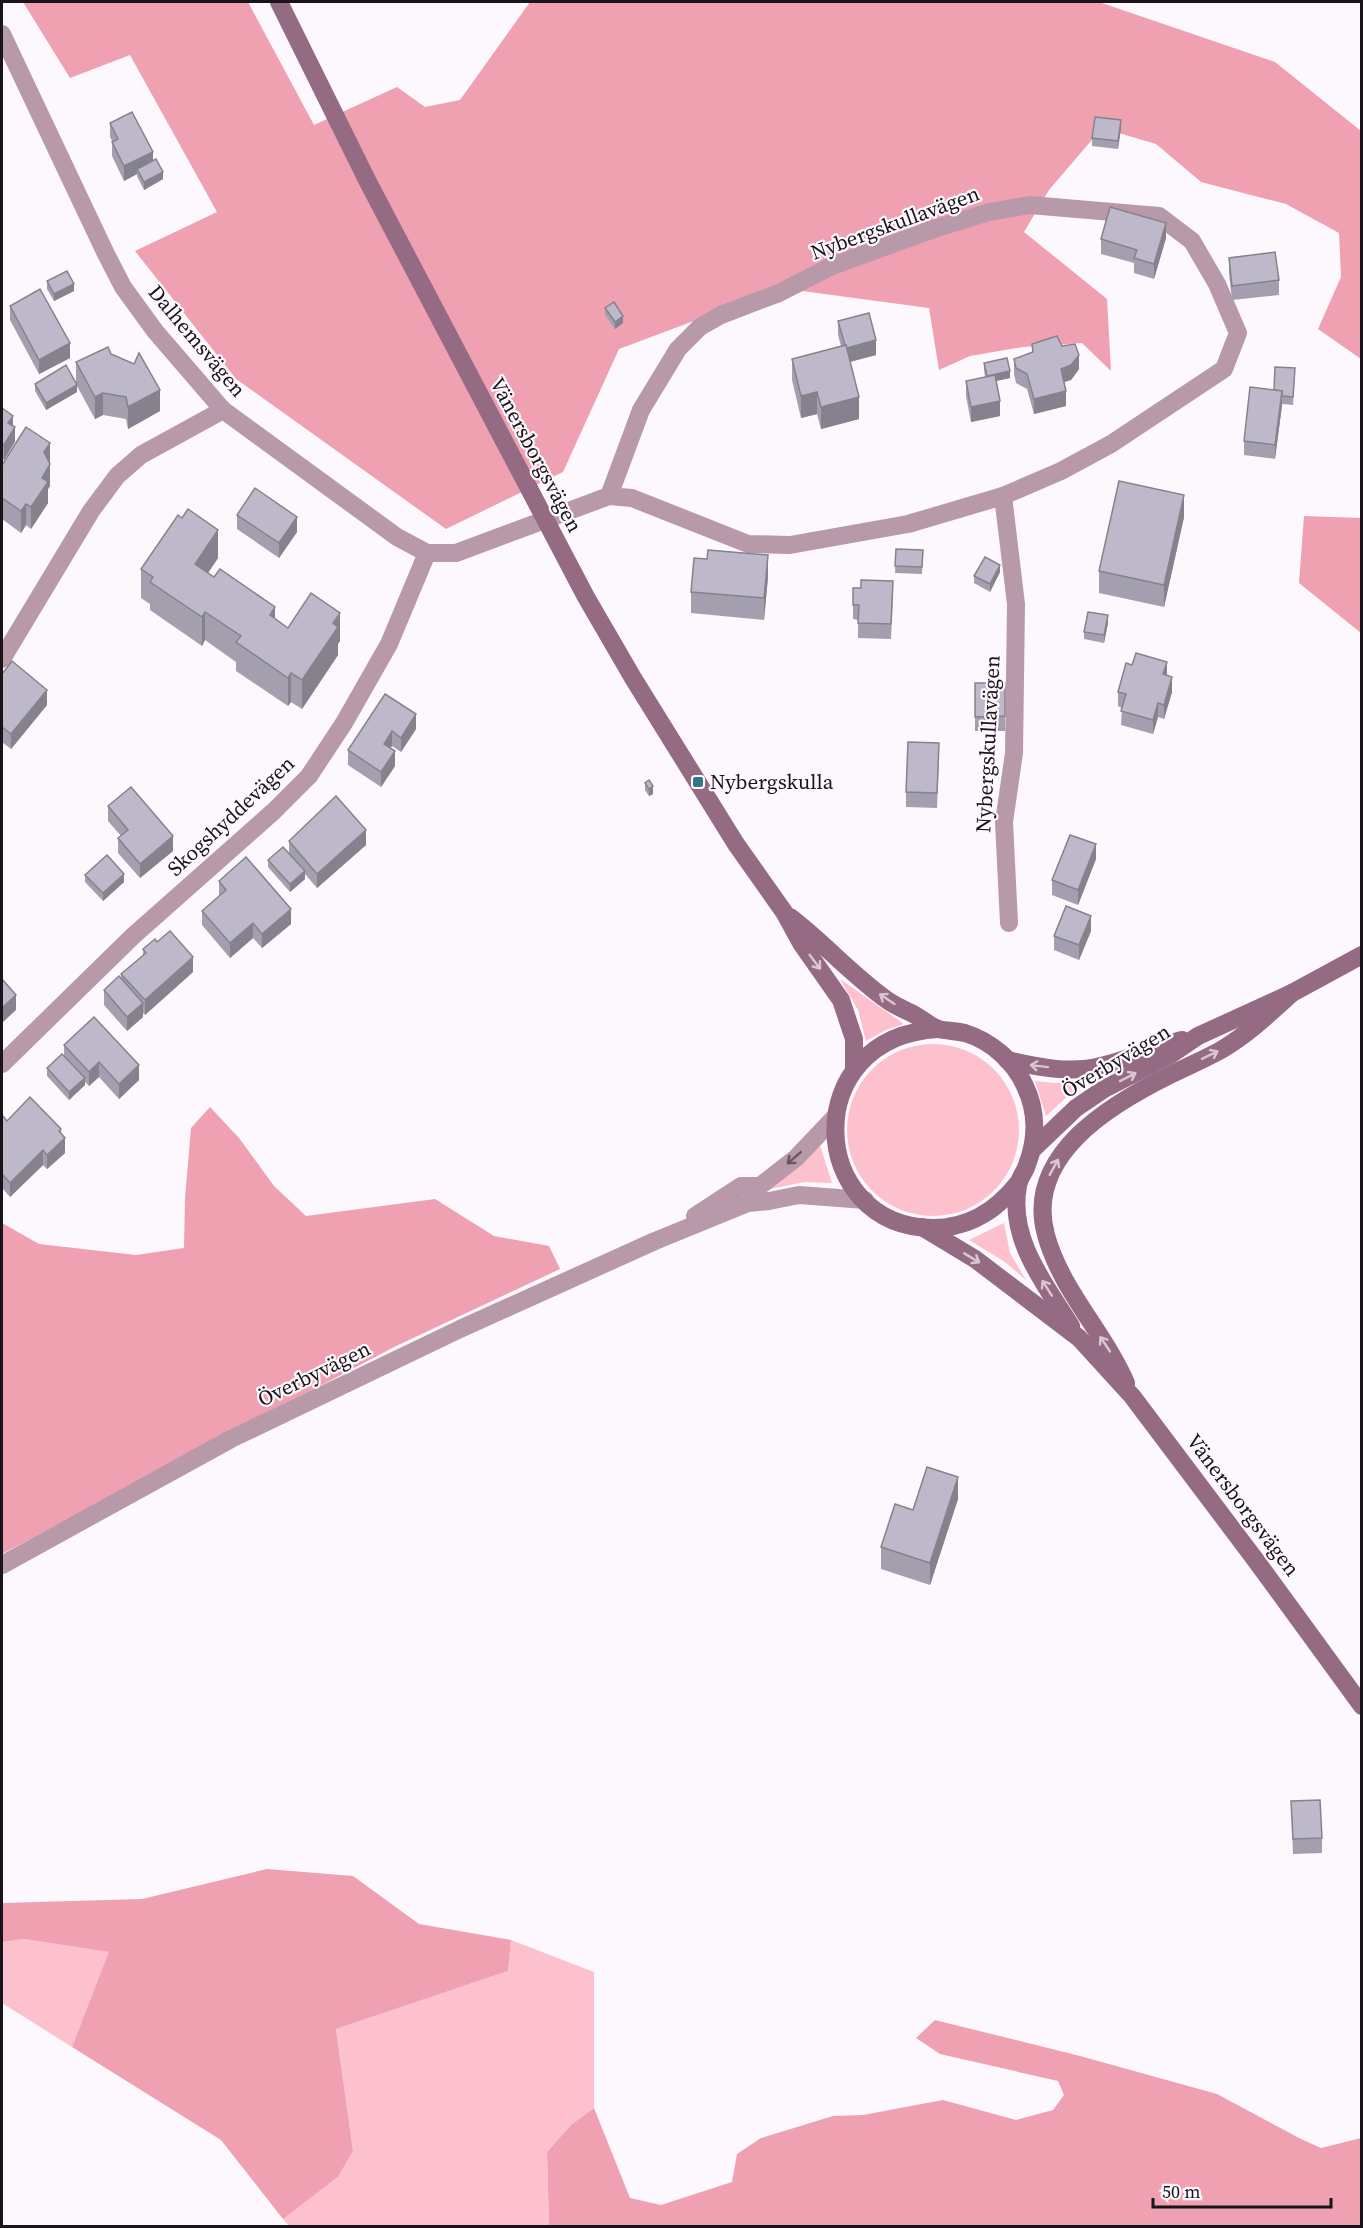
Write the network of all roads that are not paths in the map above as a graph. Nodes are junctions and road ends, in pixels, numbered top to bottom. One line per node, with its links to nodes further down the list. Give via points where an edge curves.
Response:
1 (279, 2): 6 (main road, Vänersborgsvägen, via 368,182)
2 (2, 34): 3 (street, Dalhemsvägen, via 123,287 154,331)
3 (223, 410): 7 (street, Dalhemsvägen, via 397,537); 8 (street, via 141,455 117,476 91,511)
4 (609, 496): 5 (street, Nybergskullavägen, via 632,498 748,544 790,545 908,524); 5 (street, Nybergskullavägen, via 641,410 678,349 700,327 721,315 779,293 832,266 989,212 1030,205 1159,216 1192,241 1217,284 1238,333 1224,369 1111,444); 6 (street, Nybergskullavägen)
5 (1003, 496): 10 (street, Nybergskullavägen, via 1016,604 1014,753 1004,822)
6 (545, 520): 7 (street, Dalhemsvägen, via 456,553); 9 (main road, Vänersborgsvägen, via 633,678 736,844)
7 (427, 553): 16 (street, Skogshyddevägen, via 389,644 309,776 133,936)
8 (2, 659)
9 (784, 912): 13 (main road, Vänersborgsvägen, one-way to 9, via 888,1001); 17 (main road, Vänersborgsvägen, one-way to 17, via 801,944 841,1000 854,1039)
10 (1009, 923)
11 (1362, 955): 12 (main road, Överbyvägen)
12 (1292, 993): 14 (main road, Överbyvägen); 25 (main road, one-way to 12, via 1116,1359 1060,1270 1047,1237 1042,1217 1049,1174 1067,1147 1102,1115 1249,1033)
13 (938, 1029): 15 (main road, Vänersborgsvägen, via 978,1038); 17 (main road, via 922,1029 891,1038)
14 (1198, 1036): 15 (main road, Överbyvägen, one-way to 15, via 1099,1067 1044,1067); 19 (main road, Överbyvägen, one-way to 14, via 1076,1108)
15 (1007, 1060): 19 (main road, Vänersborgsvägen, via 1019,1074 1030,1098 1035,1124)
16 (2, 1064)
17 (854, 1069): 18 (main road, Vänersborgsvägen, via 842,1091)
18 (835, 1117): 21 (main road, Vänersborgsvägen, via 840,1162); 23 (street, Överbyvägen, one-way to 23, via 796,1158 760,1186 741,1186)
19 (1032, 1150): 20 (main road, Vänersborgsvägen)
20 (1018, 1184): 22 (main road, via 1000,1204 977,1219 951,1227); 24 (main road, Vänersborgsvägen, one-way to 20, via 1032,1264 1020,1233)
21 (865, 1200): 22 (main road, Vänersborgsvägen, via 887,1217); 23 (street, Överbyvägen, via 799,1195 748,1203)
22 (922, 1227): 24 (main road, Vänersborgsvägen, one-way to 24, via 975,1259)
23 (655, 1241): 26 (street, Överbyvägen, via 231,1439)
24 (1079, 1338): 25 (main road, Vänersborgsvägen)
25 (1132, 1396): 27 (main road, Vänersborgsvägen)
26 (2, 1565)
27 (1362, 1706)

